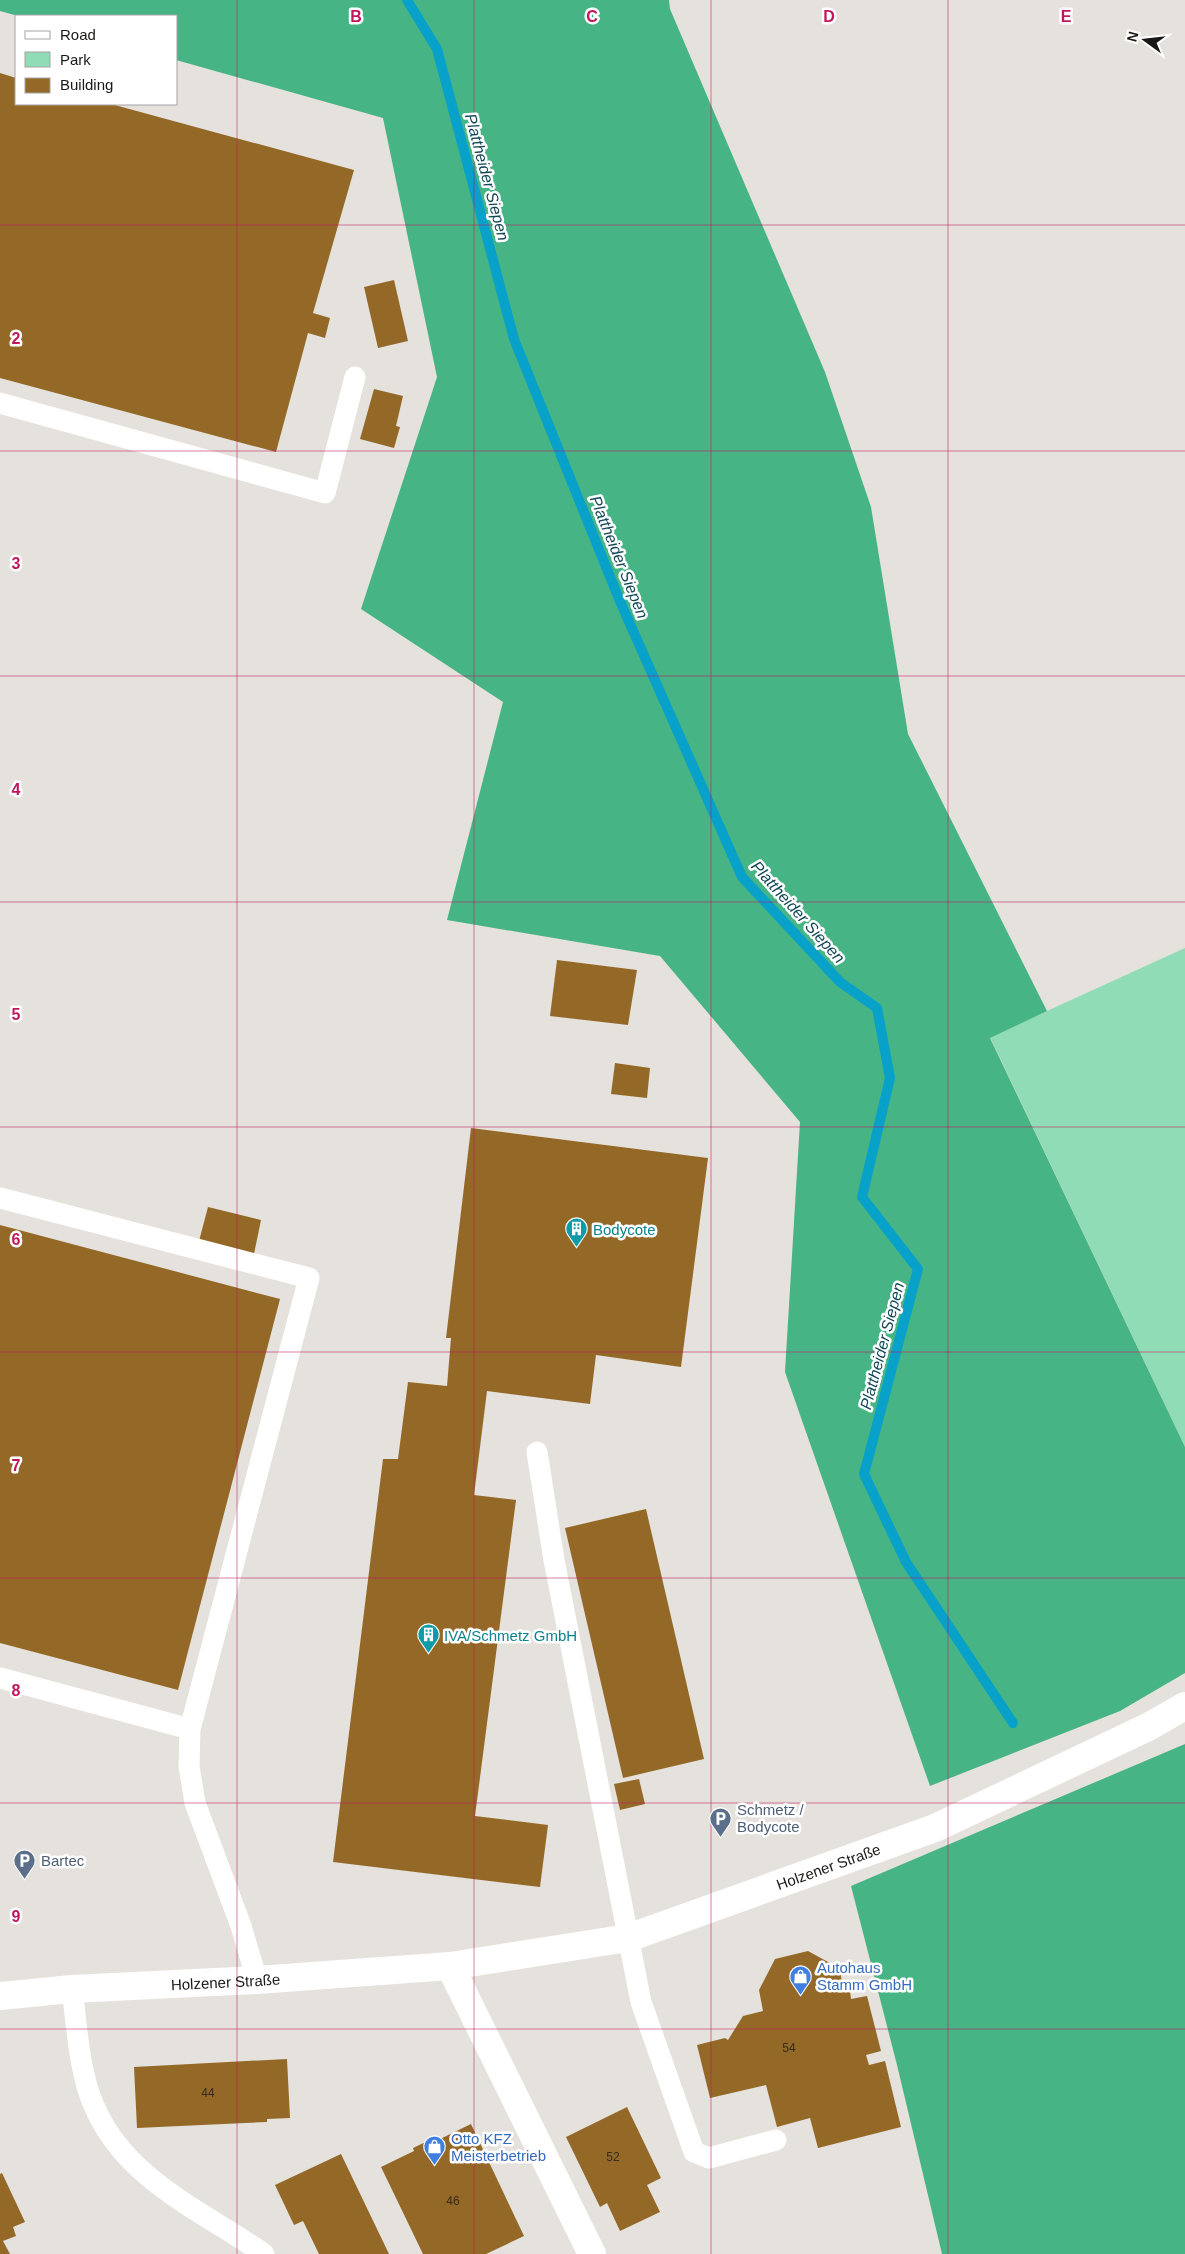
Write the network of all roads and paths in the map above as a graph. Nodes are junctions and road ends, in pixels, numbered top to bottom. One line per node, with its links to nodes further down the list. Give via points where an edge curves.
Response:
1 (355, 377): 2 (lane, via 325,493)
2 (0, 403)
3 (0, 1198): 7 (lane, via 309,1278)
4 (536, 1452): 8 (lane)
5 (0, 1678): 7 (lane)
6 (1185, 1706): 8 (street, Holzener Straße, via 1148,1727 935,1828)
7 (190, 1729): 10 (lane, via 189,1766 195,1803 242,1926)
8 (628, 1938): 9 (street, Holzener Straße); 13 (lane, via 641,2002 694,2152 710,2158)
9 (450, 1966): 10 (street, Holzener Straße); 15 (street)
10 (256, 1980): 11 (street, Holzener Straße)
11 (72, 1989): 12 (street, Holzener Straße); 14 (lane, via 83,2066 94,2108 117,2147 154,2184)
12 (0, 1996)
13 (776, 2140)
14 (264, 2254)
15 (592, 2254)

